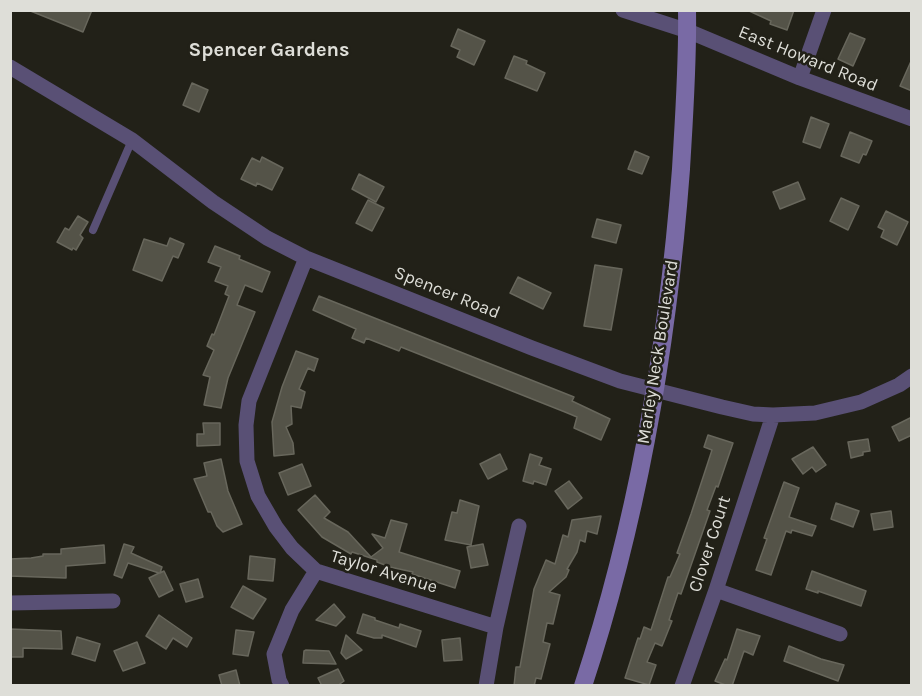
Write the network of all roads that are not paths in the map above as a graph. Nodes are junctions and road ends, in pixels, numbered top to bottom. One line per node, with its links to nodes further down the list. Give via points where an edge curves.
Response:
1 (622, 10): 4 (street, East Howard Road)
2 (687, 10): 4 (main road, Marley Neck Boulevard)
3 (824, 10): 6 (street)
4 (688, 31): 6 (street, East Howard Road); 12 (main road, Marley Neck Boulevard, via 678,202)
5 (10, 67): 8 (street, Spencer Road)
6 (800, 78): 7 (street, East Howard Road)
7 (912, 119)
8 (132, 140): 9 (lane); 10 (street, Spencer Road, via 213,202)
9 (93, 230)
10 (306, 258): 12 (street, Spencer Road, via 543,352); 15 (street, Taylor Avenue, via 249,400 247,460 258,496 276,527)
11 (912, 376): 13 (street, Spencer Road, via 861,402 815,413)
12 (655, 390): 13 (street, Spencer Road, via 753,414); 23 (main road, Marley Neck Boulevard, via 616,572)
13 (773, 415): 16 (street, Clover Court)
14 (519, 526): 19 (street)
15 (316, 571): 19 (street, Taylor Avenue); 21 (street, via 292,610 274,654)
16 (716, 590): 20 (street); 24 (street, Clover Court)
17 (113, 601): 18 (street)
18 (10, 603)
19 (496, 627): 22 (street)
20 (840, 634)
21 (282, 686)
22 (486, 686)
23 (583, 686)
24 (682, 686)

